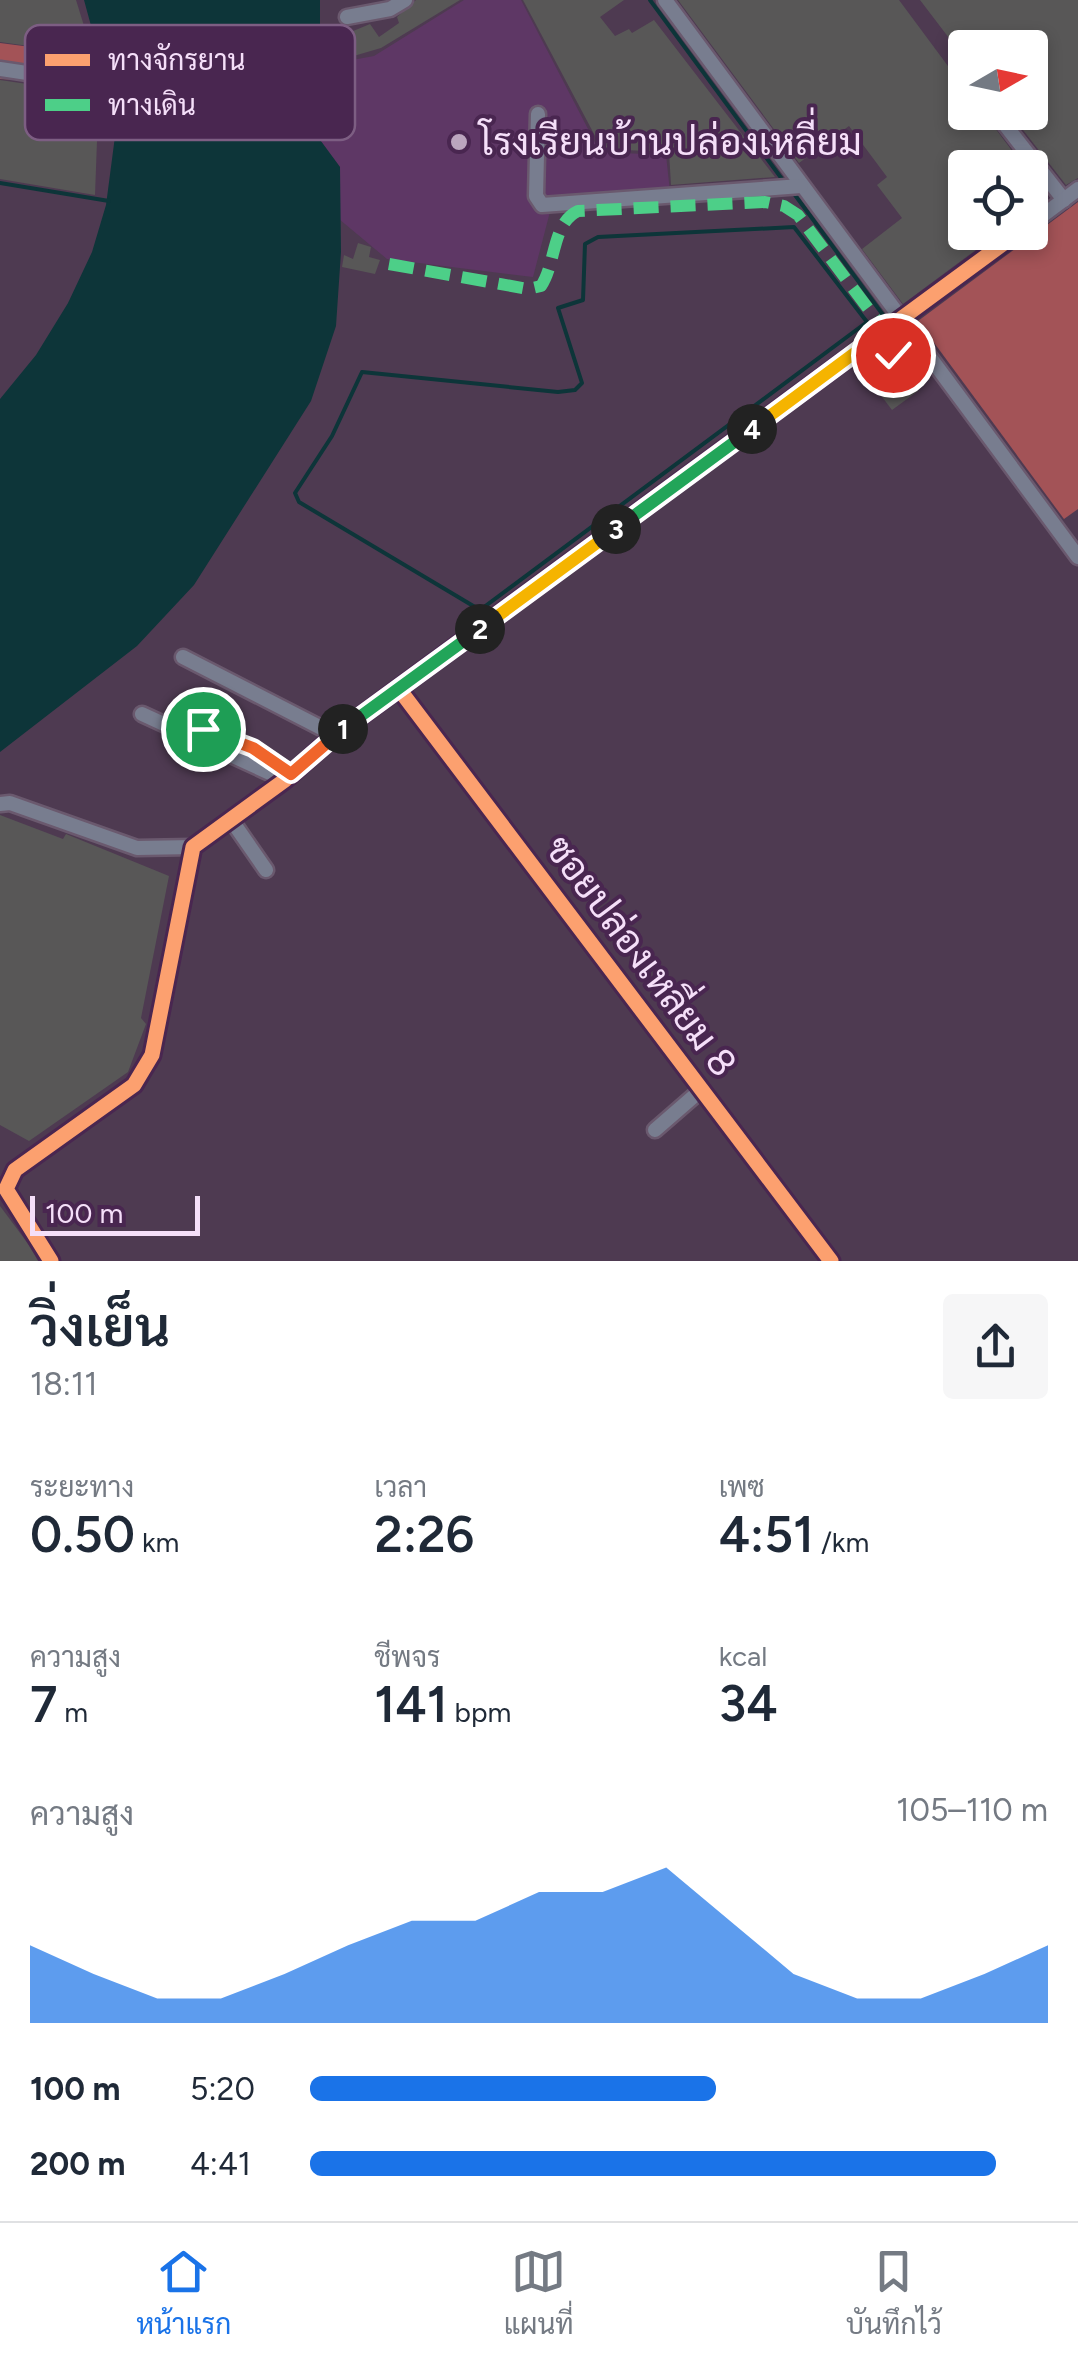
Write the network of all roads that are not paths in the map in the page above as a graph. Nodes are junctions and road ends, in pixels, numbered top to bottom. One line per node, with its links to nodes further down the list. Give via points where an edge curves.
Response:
1 (405, 0): 3 (street)
2 (665, 0): 8 (street)
3 (347, 17)
4 (0, 70): 5 (street)
5 (25, 73)
6 (538, 114): 8 (street, via 536,196 542,205)
7 (1009, 130): 10 (street)
8 (801, 186): 13 (street)
9 (1078, 189): 10 (street)
10 (1064, 200): 11 (street)
11 (1048, 211)
12 (995, 250): 13 (street)
13 (900, 320): 14 (street); 16 (street)
14 (860, 349): 15 (street, via 875,364); 18 (street)
15 (893, 355)
16 (1078, 557)
17 (183, 657): 20 (street)
18 (399, 689): 20 (street); 27 (street, ซอยปล่องเหลี่ยม 8)
19 (142, 714): 22 (street)
20 (335, 735): 22 (street)
21 (225, 736): 22 (street, via 253,748)
22 (288, 777): 24 (street)
23 (0, 804): 25 (street, via 137,848)
24 (232, 821): 25 (street); 26 (street)
25 (193, 847): 29 (street, via 152,1055 134,1085 15,1170)
26 (266, 870)
27 (701, 1090): 28 (street); 31 (street, ซอยปล่องเหลี่ยม 8)
28 (654, 1130)
29 (3, 1186): 30 (street)
30 (51, 1261)
31 (830, 1261)

